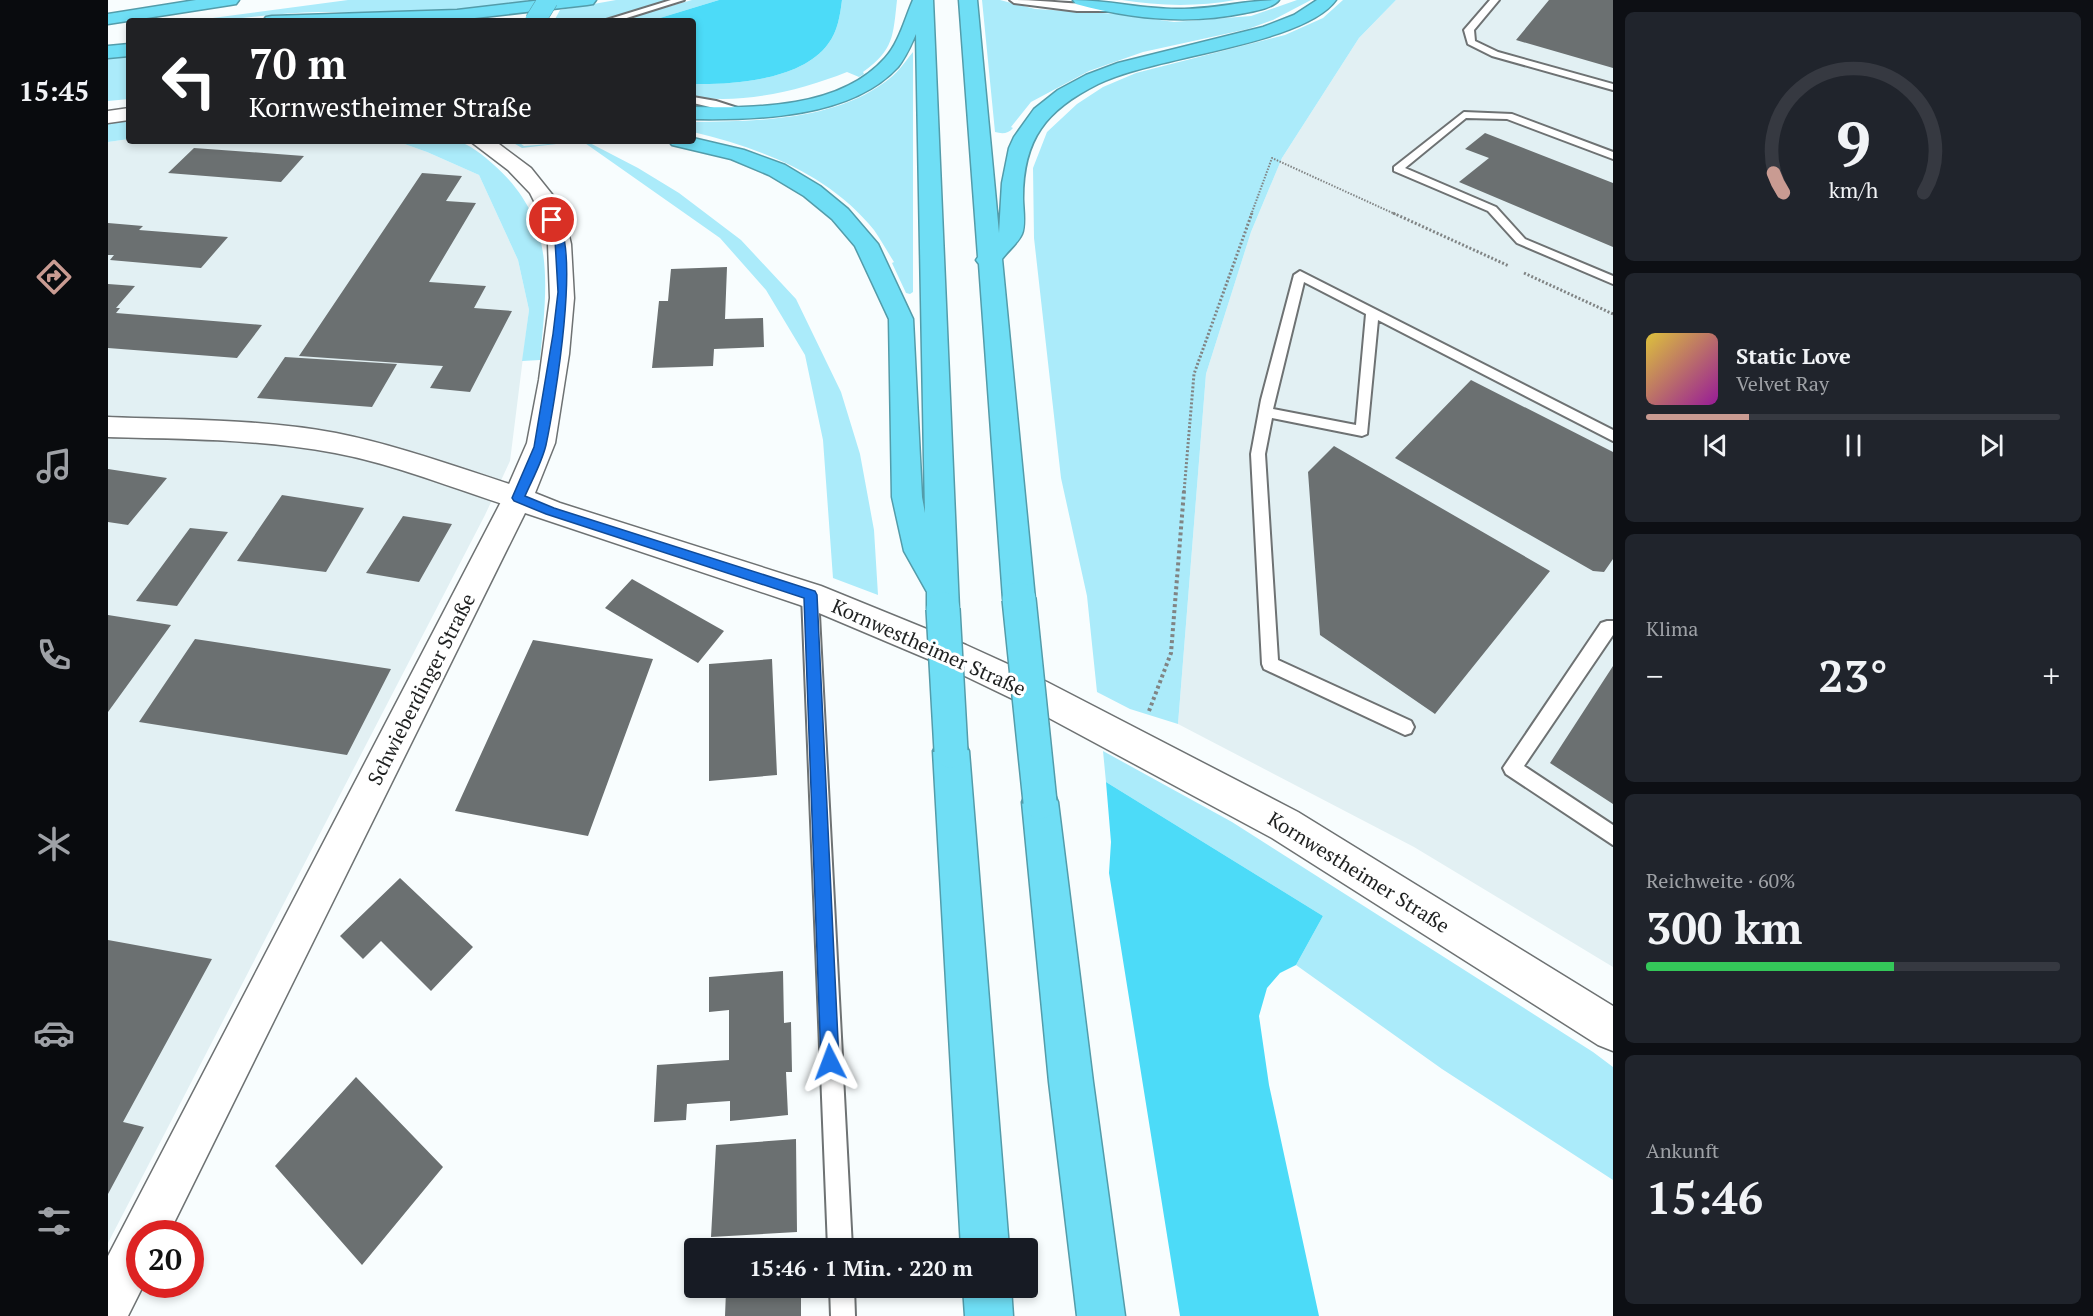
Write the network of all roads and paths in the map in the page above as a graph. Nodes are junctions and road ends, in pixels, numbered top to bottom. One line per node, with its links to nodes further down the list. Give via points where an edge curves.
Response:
1 (122, 0): 13 (highway)
2 (230, 0): 18 (highway)
3 (548, 0): 16 (highway, bridge)
4 (587, 0): 15 (highway, via 457,15)
5 (680, 0): 17 (lane)
6 (923, 0): 26 (highway, via 898,53 867,82 831,98); 39 (highway)
7 (968, 0): 32 (highway)
8 (1014, 0): 14 (lane)
9 (1082, 0): 14 (highway)
10 (1270, 0): 14 (highway, via 1209,13)
11 (1327, 0): 32 (highway, via 1299,19 1271,30 1123,68 1078,87 1055,102 1024,137 1014,170 1012,232)
12 (1495, 0): 23 (lane, via 1469,30 1471,42 1495,54)
13 (108, 2)
14 (1114, 8)
15 (364, 18)
16 (537, 18)
17 (617, 18)
18 (108, 19)
19 (126, 38): 20 (highway)
20 (108, 41)
21 (126, 50): 22 (highway)
22 (108, 52)
23 (1613, 87)
24 (696, 100): 26 (lane)
25 (696, 113): 26 (highway)
26 (748, 113)
27 (126, 114): 28 (street)
28 (108, 117)
29 (485, 144): 38 (street, Schwieberdinger Straße, via 527,175 545,200 559,240 563,292 553,375 539,447)
30 (692, 144): 39 (highway, via 737,154 812,190 866,244 902,319 907,497 919,551)
31 (1613, 156): 33 (lane, via 1508,116 1464,115 1398,169 1492,209 1521,241)
32 (988, 260): 54 (highway, bridge, via 1040,802)
33 (1613, 280)
34 (1372, 313): 35 (lane, via 1362,431); 35 (lane, via 1300,275); 37 (lane)
35 (1266, 412): 42 (lane, via 1258,454 1270,664)
36 (108, 427): 38 (street, Kornwestheimer Straße, via 273,434 336,443)
37 (1613, 436)
38 (518, 498): 40 (street, Kornwestheimer Straße); 45 (street, Schwieberdinger Straße)
39 (938, 578): 47 (highway, bridge)
40 (810, 595): 44 (street, Kornwestheimer Straße, via 1035,693 1285,825); 46 (lane)
41 (1613, 628): 43 (lane, via 1607,628 1512,768)
42 (1405, 727)
43 (1613, 836)
44 (1613, 1030)
45 (151, 1220)
46 (840, 1238)
47 (984, 1238)
48 (126, 1270): 51 (street)
49 (842, 1298): 52 (lane)
50 (988, 1298): 53 (highway)
51 (108, 1305)
52 (843, 1316)
53 (989, 1316)
54 (1101, 1316)

